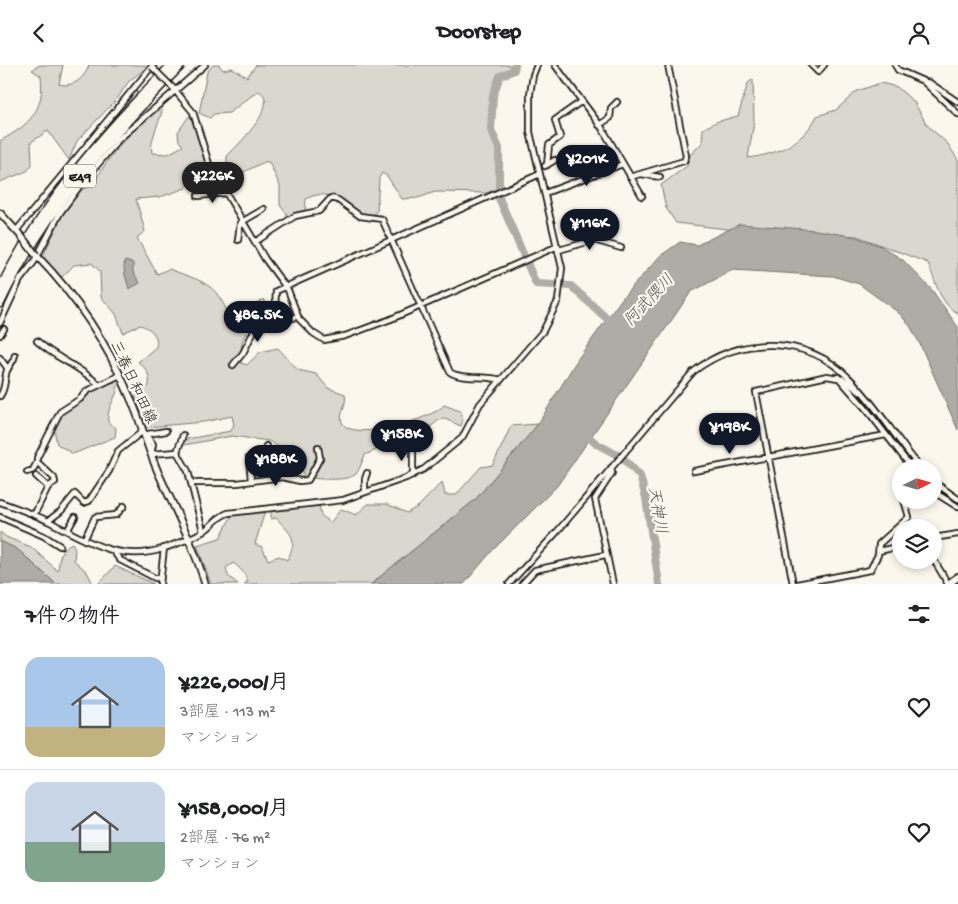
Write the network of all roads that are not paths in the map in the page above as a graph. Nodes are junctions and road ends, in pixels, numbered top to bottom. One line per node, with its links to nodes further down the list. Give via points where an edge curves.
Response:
1 (172, 65): 43 (highway, E49, via 112,128 63,187 22,248)
2 (181, 65): 44 (highway, E49, via 113,137 63,197 27,252)
3 (206, 65): 12 (street)
4 (537, 65): 21 (street, via 529,115)
5 (555, 65): 13 (street)
6 (668, 65): 23 (street, via 686,156 684,161)
7 (811, 65): 8 (street, via 818,71)
8 (824, 65)
9 (895, 65): 11 (street, via 898,71)
10 (152, 66): 12 (street, bridge); 34 (street)
11 (924, 83): 15 (street, via 930,83); 16 (street)
12 (174, 89): 26 (street, via 195,116 210,164); 41 (street, via 119,139 79,187 60,213)
13 (582, 101): 17 (street); 20 (street, via 555,120 560,137 549,145)
14 (617, 102): 17 (street, via 611,108 610,118)
15 (958, 102)
16 (958, 114)
17 (599, 125): 19 (street)
18 (555, 160): 20 (street)
19 (622, 164): 24 (street); 27 (street)
20 (547, 165): 21 (street)
21 (538, 167): 22 (street)
22 (540, 174): 27 (street); 35 (street)
23 (641, 174): 24 (street); 25 (street)
24 (630, 177): 29 (street)
25 (660, 177)
26 (226, 193): 28 (street); 32 (street)
27 (545, 193): 39 (street)
28 (198, 196)
29 (642, 196)
30 (264, 209): 32 (street)
31 (0, 213): 34 (main road, 三春日和田線)
32 (242, 221): 36 (street); 37 (street)
33 (604, 231): 38 (street)
34 (18, 233): 41 (main road, 三春日和田線, bridge)
35 (392, 239): 37 (street, via 382,219 360,216 332,198 319,211 295,216); 42 (street); 45 (street)
36 (238, 240)
37 (255, 242): 42 (street)
38 (600, 242): 39 (street); 40 (street)
39 (559, 248): 45 (street); 58 (street, via 562,284 555,311 543,331)
40 (621, 248)
41 (37, 255): 48 (street, via 20,280); 56 (main road, 三春日和田線, via 86,315)
42 (285, 286): 46 (street, via 275,294); 47 (street)
43 (0, 289)
44 (0, 303)
45 (422, 306): 47 (street, via 330,340 313,333); 58 (street, via 450,372)
46 (276, 314): 47 (street, via 282,322); 54 (street, via 254,331)
47 (298, 316)
48 (0, 323)
49 (4, 329): 50 (street)
50 (0, 335)
51 (37, 341): 59 (street, via 52,354 82,369)
52 (15, 355): 55 (street)
53 (0, 358): 55 (street)
54 (233, 365)
55 (8, 369): 61 (street)
56 (120, 375): 59 (street); 63 (main road, 三春日和田線)
57 (838, 377): 60 (street); 65 (street); 72 (street, via 827,376 756,391)
58 (501, 380): 80 (street, via 480,404 461,439 431,465)
59 (98, 384): 75 (street, via 60,412)
60 (864, 394): 74 (street); 76 (street, via 833,364 799,349 764,344 733,349 692,371)
61 (0, 396)
62 (166, 431): 63 (street)
63 (145, 433): 70 (main road, 三春日和田線); 97 (street, via 118,451 89,501 84,503 74,493 61,511)
64 (183, 435): 69 (street)
65 (886, 435): 72 (street); 73 (street)
66 (266, 446): 82 (street, via 280,467)
67 (318, 447): 82 (street, via 320,459 308,480)
68 (413, 450): 80 (street)
69 (177, 452): 70 (street); 84 (street)
70 (151, 454): 102 (main road, 三春日和田線)
71 (249, 458): 83 (street)
72 (769, 458): 77 (street); 118 (street)
73 (905, 459)
74 (914, 459)
75 (37, 462): 78 (street, via 33,470); 85 (street, via 54,479 55,482)
76 (611, 468): 109 (street, via 612,473 595,499); 115 (street)
77 (694, 471)
78 (27, 472)
79 (367, 473): 87 (street)
80 (413, 475): 87 (street)
81 (36, 476): 85 (street)
82 (279, 477): 83 (street)
83 (251, 481): 84 (street)
84 (191, 483): 99 (street)
85 (48, 487): 94 (street)
86 (942, 488): 89 (street)
87 (365, 492): 99 (street, via 343,500 228,513)
88 (942, 497): 92 (street)
89 (958, 499)
90 (0, 501): 94 (street)
91 (124, 506): 103 (street, via 116,515 95,517)
92 (958, 507)
93 (907, 509): 108 (street, via 909,517 880,542)
94 (34, 515): 97 (street)
95 (0, 517): 104 (street)
96 (75, 517): 98 (street)
97 (48, 521): 98 (street)
98 (67, 531): 103 (street)
99 (204, 531): 102 (street)
100 (958, 534): 101 (street)
101 (942, 536)
102 (188, 539): 105 (street); 114 (main road, 三春日和田線)
103 (84, 540): 107 (street)
104 (60, 546)
105 (164, 548): 107 (street, via 129,553); 112 (street)
106 (892, 548): 108 (street)
107 (113, 551): 112 (street, via 120,560)
108 (879, 551): 119 (street, via 870,570)
109 (605, 555): 116 (street, via 536,570); 117 (street)
110 (939, 569): 120 (street)
111 (958, 577): 120 (main road)
112 (159, 578): 113 (street)
113 (160, 584)
114 (205, 584)
115 (508, 584)
116 (522, 584)
117 (613, 584)
118 (793, 584)
119 (797, 584)
120 (948, 584)

